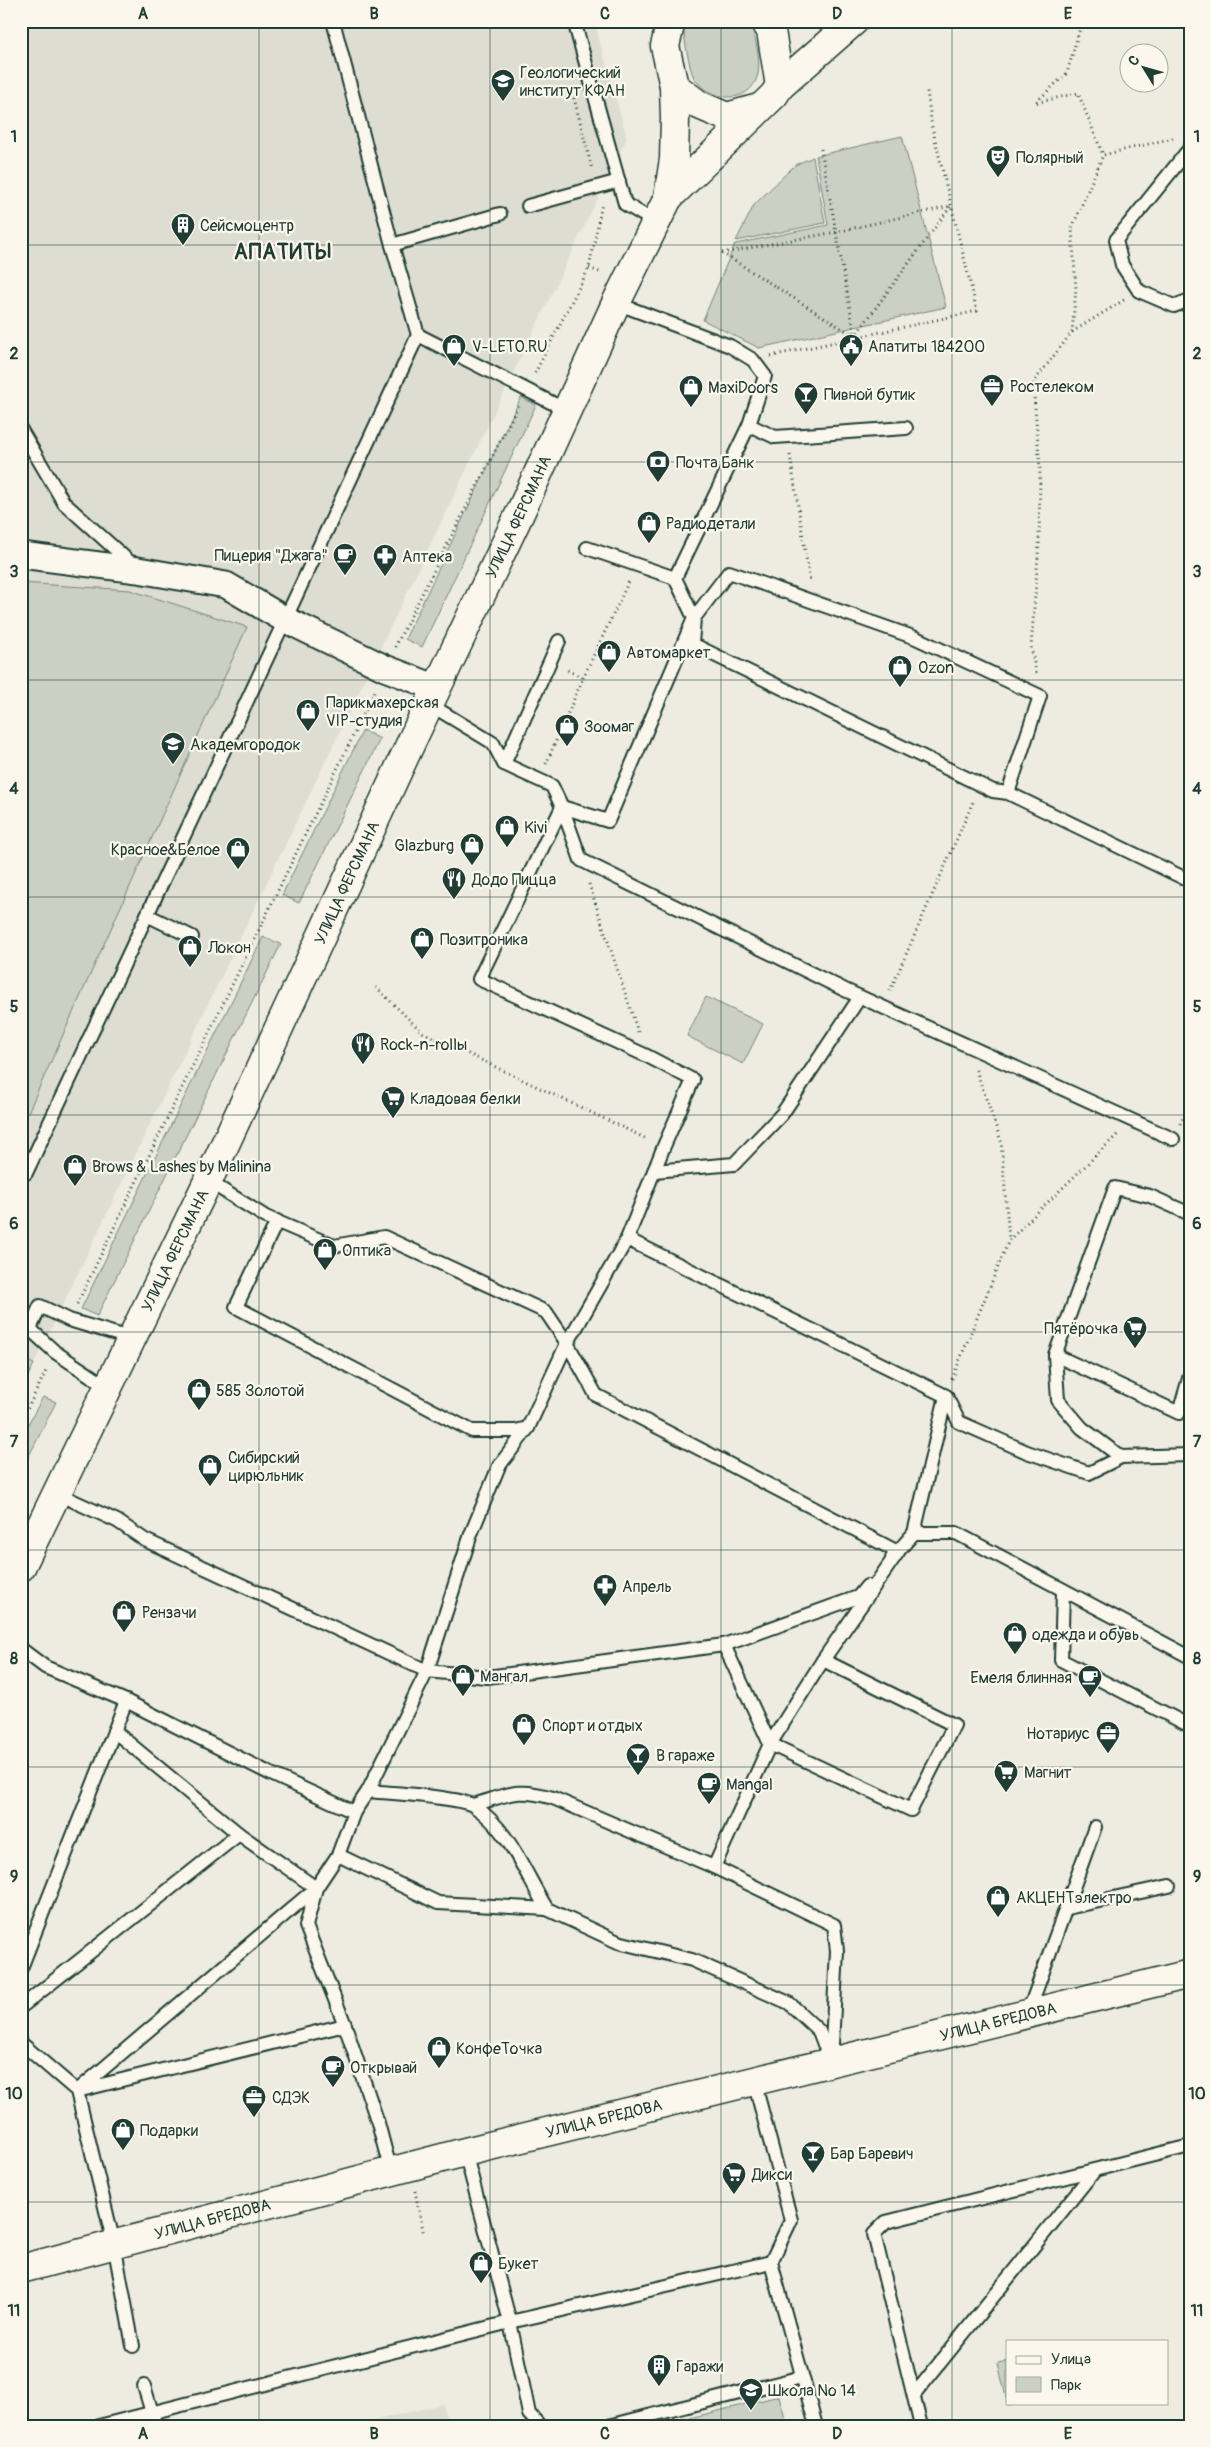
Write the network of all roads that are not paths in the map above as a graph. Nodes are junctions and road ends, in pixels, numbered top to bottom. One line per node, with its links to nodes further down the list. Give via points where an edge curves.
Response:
1 (334, 21): 16 (lane)
2 (574, 21): 11 (lane)
3 (656, 21): 6 (street)
4 (766, 21): 8 (street, via 773,39)
5 (854, 21): 8 (street, УЛИЦА ФЕРСМАНА)
6 (668, 34): 7 (street, УЛИЦА ФЕРСМАНА)
7 (674, 86): 9 (street, via 699,106 727,117); 12 (street, УЛИЦА ФЕРСМАНА, via 674,159)
8 (780, 86): 9 (street, УЛИЦА ФЕРСМАНА)
9 (761, 108): 12 (street, УЛИЦА ФЕРСМАНА)
10 (1190, 148): 17 (lane, via 1116,240 1122,265 1139,292 1174,306)
11 (619, 182): 13 (lane); 15 (lane, via 625,204)
12 (668, 198): 15 (street, УЛИЦА ФЕРСМАНА)
13 (528, 206)
14 (500, 214): 16 (lane)
15 (656, 223): 18 (street, УЛИЦА ФЕРСМАНА)
16 (392, 245): 19 (lane)
17 (1190, 300)
18 (616, 303): 20 (street, УЛИЦА ФЕРСМАНА); 21 (lane, via 730,346 753,360 765,376)
19 (418, 335): 20 (lane); 29 (lane)
20 (568, 411): 31 (street, УЛИЦА ФЕРСМАНА)
21 (749, 425): 22 (lane, via 775,437); 27 (lane)
22 (906, 428)
23 (21, 430): 26 (lane, via 64,503)
24 (587, 548): 27 (lane)
25 (21, 555): 26 (street)
26 (138, 570): 29 (street, via 226,585)
27 (675, 578): 28 (lane)
28 (694, 618): 33 (lane, via 692,644 993,791); 33 (lane, via 728,572 916,638 1040,696); 34 (lane, via 608,820)
29 (284, 619): 31 (street, via 385,668); 36 (lane)
30 (559, 641): 32 (lane)
31 (433, 696): 32 (lane, via 493,743); 42 (street, УЛИЦА ФЕРСМАНА)
32 (504, 764): 34 (lane, via 552,786)
33 (1008, 793): 35 (lane)
34 (562, 807): 38 (lane, via 580,860); 40 (lane, via 479,979 693,1080)
35 (1190, 880)
36 (147, 915): 37 (lane); 41 (lane)
37 (192, 937)
38 (860, 997): 39 (lane); 40 (lane, via 782,1114 734,1164)
39 (1173, 1140)
40 (654, 1171): 45 (lane)
41 (26, 1173)
42 (208, 1181): 44 (lane); 46 (street, УЛИЦА ФЕРСМАНА)
43 (1190, 1214): 48 (lane, via 1150,1196 1115,1188)
44 (277, 1221): 47 (lane, via 334,1246 384,1237 546,1312); 52 (lane, via 236,1307 472,1430 515,1431)
45 (627, 1239): 47 (lane); 51 (lane)
46 (133, 1338): 50 (street, УЛИЦА ФЕРСМАНА); 50 (lane, via 70,1320 40,1306 30,1329 55,1352)
47 (568, 1342): 52 (lane); 57 (lane, via 596,1395)
48 (1055, 1355): 49 (lane, via 1179,1413); 54 (lane, via 1058,1400 1082,1428)
49 (1190, 1375)
50 (109, 1388): 55 (street, УЛИЦА ФЕРСМАНА)
51 (946, 1396): 54 (lane, via 959,1422 1027,1452 1089,1473); 56 (lane)
52 (528, 1428): 64 (lane, via 499,1466 471,1534)
53 (1190, 1455): 54 (lane)
54 (1121, 1457)
55 (56, 1493): 58 (street, УЛИЦА ФЕРСМАНА); 64 (lane, via 117,1521 144,1540)
56 (914, 1533): 57 (lane); 59 (lane, via 956,1533)
57 (898, 1552): 60 (lane, via 858,1597); 63 (lane)
58 (21, 1568)
59 (1063, 1592): 62 (lane); 66 (lane, via 1062,1660)
60 (724, 1645): 64 (lane, via 487,1677); 68 (lane)
61 (21, 1649): 65 (lane, via 45,1667)
62 (1190, 1657)
63 (823, 1660): 68 (lane); 68 (lane, via 954,1725 911,1810)
64 (427, 1670): 69 (lane)
65 (126, 1701): 67 (lane); 71 (lane)
66 (1190, 1726)
67 (114, 1732): 73 (lane); 80 (lane)
68 (770, 1744): 75 (lane)
69 (368, 1791): 70 (lane); 71 (lane)
70 (473, 1805): 75 (lane, via 510,1792 531,1791); 79 (lane, via 505,1835)
71 (354, 1812): 74 (lane)
72 (1095, 1827): 78 (lane)
73 (239, 1834): 77 (lane); 82 (lane)
74 (338, 1855): 77 (lane); 79 (lane, via 438,1903)
75 (714, 1867): 86 (lane, via 834,1925 837,1952)
76 (1169, 1886): 78 (lane)
77 (316, 1888): 84 (lane, via 306,1926); 88 (lane)
78 (1067, 1908): 83 (lane)
79 (547, 1909): 86 (lane, via 618,1942 692,1960 789,2003 819,2031)
80 (21, 1968)
81 (1190, 1974): 83 (street, УЛИЦА БРЕДОВА)
82 (21, 2007)
83 (1026, 2015): 86 (street, УЛИЦА БРЕДОВА)
84 (345, 2026): 88 (lane); 92 (lane, via 378,2122)
85 (21, 2043): 88 (lane)
86 (831, 2063): 87 (street, УЛИЦА БРЕДОВА)
87 (754, 2082): 90 (street, УЛИЦА БРЕДОВА); 94 (lane, via 791,2220)
88 (77, 2091): 93 (lane)
89 (1190, 2146): 91 (lane)
90 (465, 2152): 92 (street, УЛИЦА БРЕДОВА); 96 (lane)
91 (1095, 2170): 100 (lane); 100 (lane, via 886,2222 874,2234)
92 (391, 2172): 93 (street, УЛИЦА БРЕДОВА)
93 (114, 2244): 95 (street, УЛИЦА БРЕДОВА); 97 (lane)
94 (771, 2262): 96 (lane); 98 (lane)
95 (21, 2268)
96 (510, 2322): 101 (lane); 104 (lane, via 529,2414)
97 (133, 2346)
98 (802, 2377): 105 (lane); 106 (lane)
99 (144, 2386): 101 (lane)
100 (914, 2395): 107 (lane)
101 (152, 2412): 102 (lane); 103 (lane)
102 (99, 2426)
103 (156, 2426)
104 (540, 2426)
105 (609, 2426)
106 (816, 2426)
107 (921, 2426)

